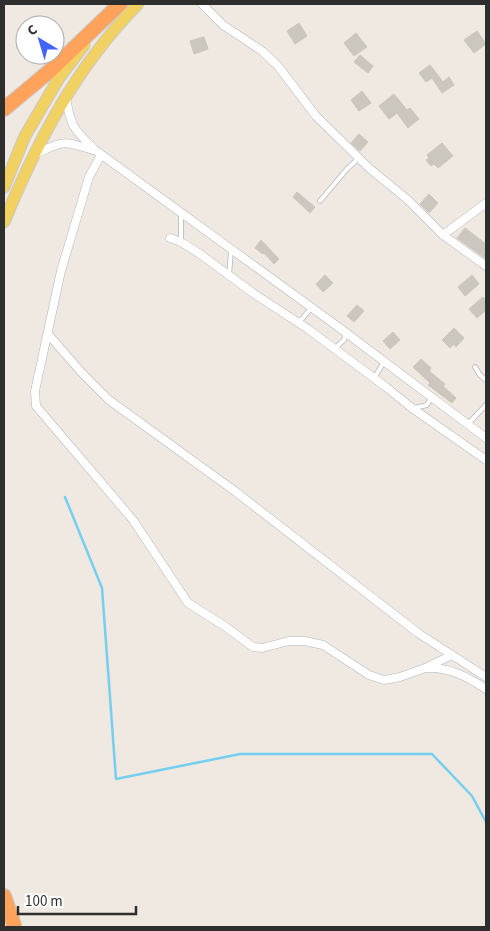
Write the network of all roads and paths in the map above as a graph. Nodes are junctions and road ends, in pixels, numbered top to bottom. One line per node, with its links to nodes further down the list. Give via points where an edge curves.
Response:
1 (120, 4): 5 (highway, via 52,69); 9 (main road, via 82,46 59,78 25,136)
2 (138, 4): 4 (main road, via 103,42)
3 (202, 4): 8 (street, via 278,66 316,116)
4 (65, 96): 6 (street, via 73,128); 7 (main road)
5 (4, 109)
6 (98, 153): 7 (street, via 67,142); 12 (street); 23 (street, via 60,270)
7 (33, 156): 13 (main road)
8 (358, 158): 10 (lane); 14 (street)
9 (4, 186)
10 (320, 201)
11 (486, 203): 14 (street)
12 (180, 212): 16 (lane); 17 (street)
13 (5, 217)
14 (443, 235): 18 (street)
15 (170, 238): 16 (street)
16 (180, 242): 19 (street)
17 (231, 249): 19 (lane); 20 (street)
18 (486, 266)
19 (229, 276): 21 (street)
20 (308, 305): 21 (lane, via 311,308); 22 (street)
21 (297, 322): 24 (street)
22 (345, 332): 24 (lane, via 344,340); 25 (street)
23 (48, 334): 35 (street, via 109,400 236,492 418,633); 36 (street, via 34,391 36,406 134,520 188,603 253,648 289,641 323,645 369,675 384,680)
24 (334, 349): 27 (street)
25 (384, 362): 27 (lane); 29 (street)
26 (475, 367): 28 (lane)
27 (374, 378): 31 (street)
28 (486, 380)
29 (427, 392): 31 (lane, via 432,397 427,405); 32 (street)
30 (486, 405): 32 (lane)
31 (412, 408): 34 (street)
32 (468, 424): 33 (street)
33 (486, 438)
34 (486, 460)
35 (452, 655): 36 (street); 37 (street)
36 (425, 668): 38 (street, via 454,672)
37 (486, 677)
38 (486, 689)
39 (4, 896): 41 (highway)
40 (4, 907): 41 (highway)
41 (14, 926)

